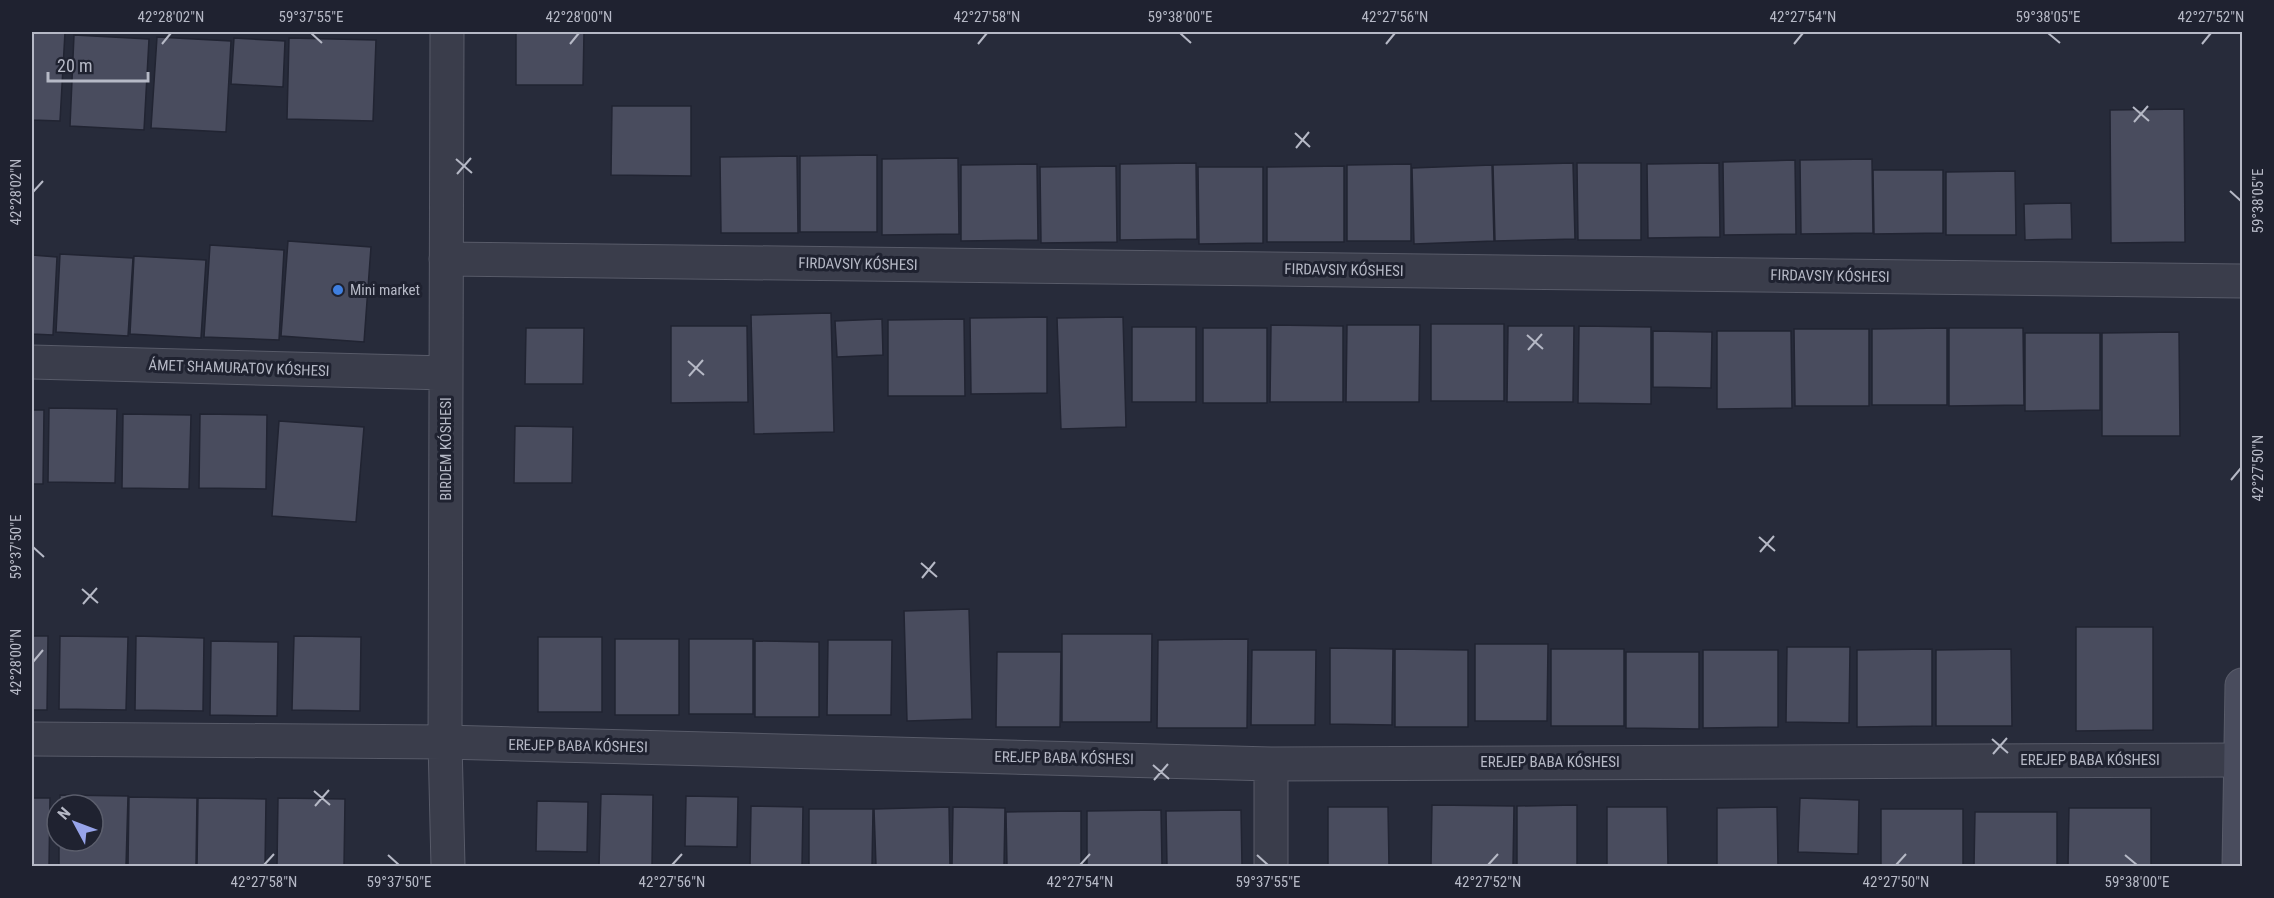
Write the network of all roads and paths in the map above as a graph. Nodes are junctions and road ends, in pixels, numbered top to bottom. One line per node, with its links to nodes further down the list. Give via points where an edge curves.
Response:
1 (447, 32): 2 (street, BIRDEM KÓSHESI)
2 (446, 259): 3 (street, FIRDAVSIY KÓSHESI); 5 (street, BIRDEM KÓSHESI)
3 (2242, 281)
4 (32, 362): 5 (street, ÁMET SHAMURATOV KÓSHESI)
5 (446, 373): 8 (street, BIRDEM KÓSHESI)
6 (2242, 685): 9 (street)
7 (32, 739): 8 (street, EREJEP BABA KÓSHESI)
8 (445, 742): 10 (street, EREJEP BABA KÓSHESI); 11 (street, BIRDEM KÓSHESI)
9 (2241, 760): 10 (street, EREJEP BABA KÓSHESI); 13 (street)
10 (1271, 764): 12 (street)
11 (448, 867)
12 (1271, 867)
13 (2240, 867)

